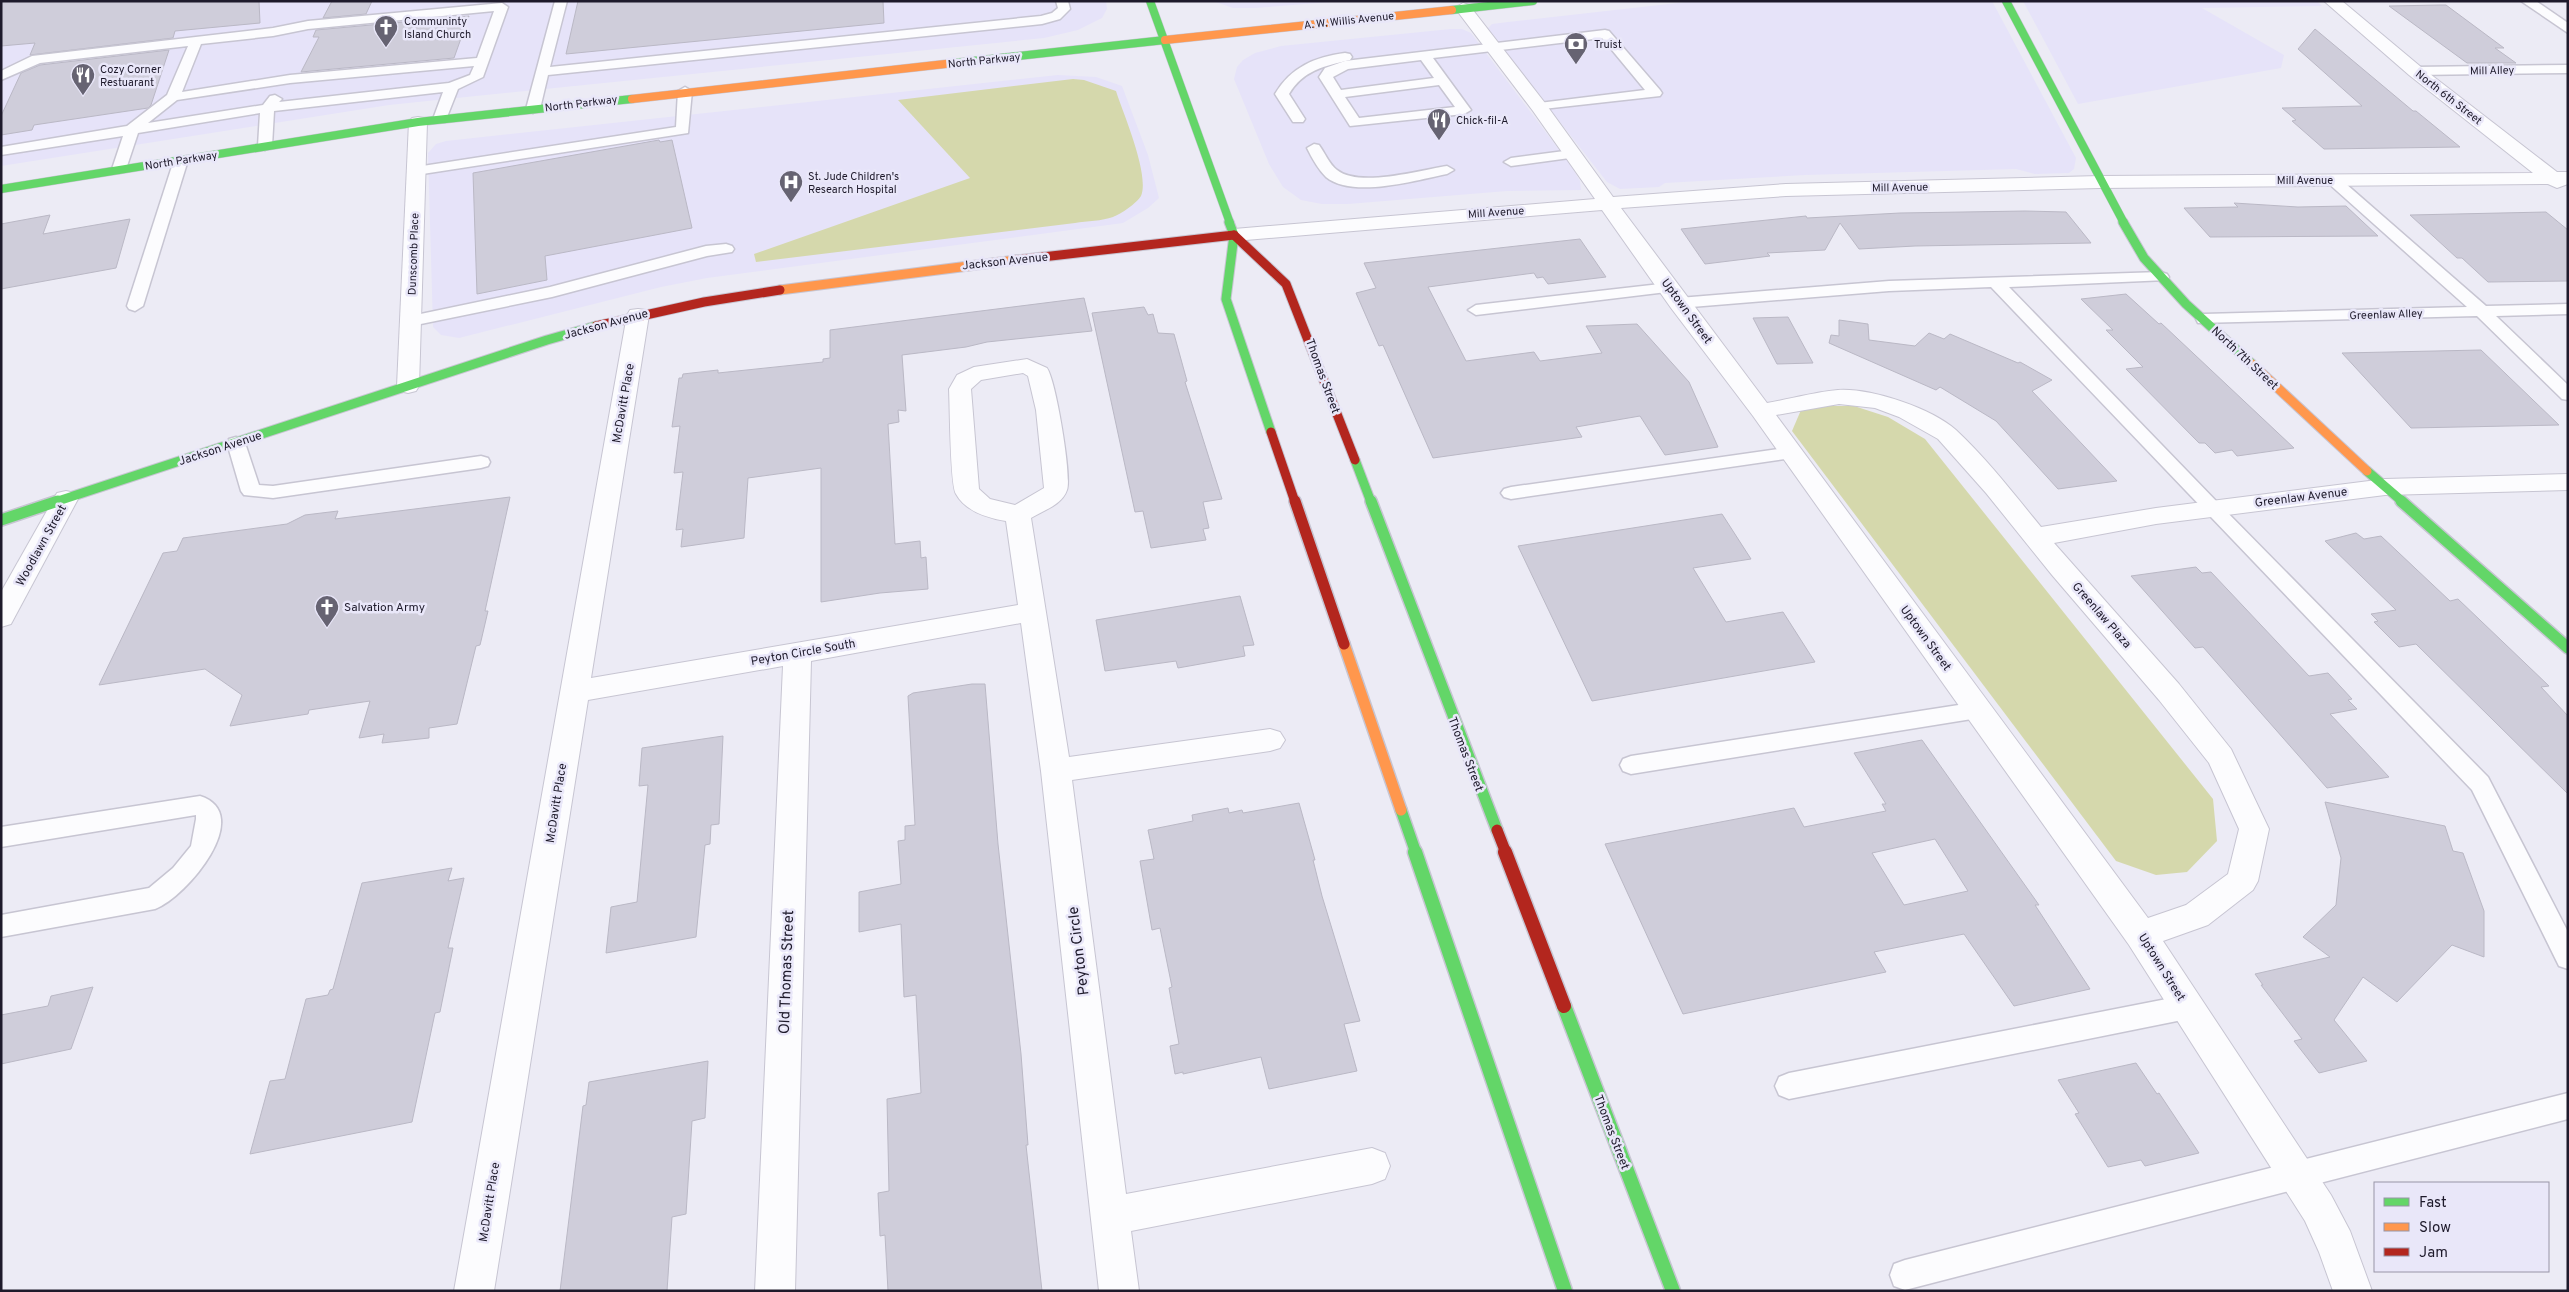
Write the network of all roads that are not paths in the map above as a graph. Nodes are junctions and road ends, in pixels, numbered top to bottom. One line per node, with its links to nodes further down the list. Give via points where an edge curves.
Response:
1 (561, 1): 18 (lane)
2 (1062, 1): 18 (lane, via 1064,9 1060,13 1042,20)
3 (1150, 1): 11 (main road, Thomas Street)
4 (1533, 1): 8 (main road, A. W. Willis Avenue)
5 (2006, 1): 44 (main road, North 7th Street)
6 (2332, 1): 17 (street, North 6th Street)
7 (2527, 1): 9 (lane)
8 (1463, 8): 11 (main road, A. W. Willis Avenue); 12 (street, Uptown Street)
9 (2568, 29)
10 (196, 40): 15 (lane, via 502,7); 19 (lane, via 37,59); 25 (lane)
11 (1165, 40): 23 (main road, North Parkway); 48 (main road, Thomas Street)
12 (1492, 48): 13 (lane); 26 (street, Uptown Street); 26 (lane, via 1605,34 1655,93)
13 (1459, 52): 14 (lane); 30 (lane, via 1419,49 1323,61 1302,70 1287,83 1282,94)
14 (1425, 56): 21 (lane); 24 (lane, via 1345,65 1330,70 1326,77)
15 (482, 61): 20 (lane); 22 (lane, via 476,77)
16 (2568, 69): 17 (lane, Mill Alley)
17 (2415, 71): 42 (street, North 6th Street)
18 (543, 72): 28 (lane)
19 (1, 76)
20 (290, 79): 25 (lane); 27 (lane)
21 (1443, 81): 24 (lane); 24 (lane, via 1464,110 1355,123)
22 (452, 87): 27 (lane); 29 (lane)
23 (685, 91): 28 (main road, North Parkway); 41 (lane, via 683,130)
24 (1337, 94)
25 (173, 97): 32 (lane)
26 (1539, 107): 36 (street, Uptown Street)
27 (267, 108): 32 (lane); 33 (lane)
28 (533, 108): 29 (main road, North Parkway)
29 (440, 119): 31 (main road, North Parkway)
30 (1298, 119)
31 (418, 122): 33 (main road, North Parkway); 41 (street, Dunscomb Place)
32 (132, 129): 35 (lane); 39 (lane)
33 (265, 146): 37 (main road, North Parkway)
34 (1314, 148): 40 (lane, via 1335,177 1352,182)
35 (1, 151)
36 (1572, 154): 38 (lane); 47 (street, Uptown Street)
37 (181, 160): 39 (main road, North Parkway); 53 (lane)
38 (1511, 162)
39 (119, 169): 45 (main road, North Parkway)
40 (1447, 170)
41 (416, 171): 59 (street, Dunscomb Place)
42 (2560, 178): 43 (street, Mill Avenue); 46 (street, North 6th Street)
43 (2333, 180): 44 (street, Mill Avenue); 56 (lane)
44 (2100, 182): 47 (street, Mill Avenue, via 1786,190); 50 (main road, North 7th Street, via 2144,258)
45 (1, 190)
46 (2568, 191)
47 (1608, 204): 48 (street, Mill Avenue); 52 (street, Uptown Street)
48 (1234, 235): 57 (main road, Jackson Avenue, via 890,274 742,295); 97 (main road, Thomas Street, via 1226,300); 98 (main road, Thomas Street, via 1286,284 1306,331)
49 (726, 250): 59 (lane, via 706,251 552,292)
50 (2162, 277): 51 (lane); 58 (main road, North 7th Street)
51 (1994, 281): 52 (lane, via 1803,292); 70 (lane)
52 (1674, 295): 55 (lane); 62 (street, Uptown Street)
53 (135, 306)
54 (2568, 309): 56 (lane, Greenlaw Alley)
55 (1476, 310)
56 (2482, 311): 58 (lane, Greenlaw Alley); 61 (lane)
57 (638, 315): 60 (main road, Jackson Avenue, via 546,340); 78 (street, McDavitt Place)
58 (2204, 319): 67 (main road, North 7th Street)
59 (411, 321): 60 (street, Dunscomb Place)
60 (408, 386): 63 (main road, Jackson Avenue)
61 (2568, 395)
62 (1761, 411): 64 (street, Uptown Street); 73 (street, Greenlaw Plaza, via 1839,397 1879,400 1907,412 1946,434)
63 (236, 443): 65 (lane, via 251,491 273,492); 69 (main road, Jackson Avenue)
64 (1792, 453): 68 (lane); 79 (street, Uptown Street)
65 (481, 462)
66 (2568, 482): 67 (street, Greenlaw Avenue)
67 (2385, 487): 70 (street, Greenlaw Avenue); 76 (main road, North 7th Street)
68 (1511, 493)
69 (66, 499): 72 (main road, Jackson Avenue); 75 (street, Woodlawn Street)
70 (2212, 509): 73 (street, Greenlaw Avenue); 86 (lane, via 2480,784)
71 (1018, 514): 71 (street, via 1052,496 1056,488 1048,410 1040,373 1027,366 974,374 960,389 967,492 981,506); 74 (street, Peyton Circle)
72 (1, 520)
73 (2036, 537): 85 (street, Greenlaw Plaza, via 2221,757 2254,829 2242,881 2197,915)
74 (1031, 612): 77 (street, Peyton Circle South); 82 (street, Peyton Circle)
75 (1, 617)
76 (2568, 648)
77 (797, 652): 78 (street, Peyton Circle South); 95 (street, Old Thomas Street)
78 (574, 692): 94 (street, McDavitt Place)
79 (1978, 710): 81 (lane); 85 (street, Uptown Street)
80 (1270, 740): 82 (street)
81 (1631, 765)
82 (1056, 771): 92 (street, Peyton Circle)
83 (1, 837): 84 (lane, via 200,805 207,810 209,818 203,849 165,892 155,898)
84 (1, 926)
85 (2141, 935): 87 (street, Uptown Street)
86 (2568, 958)
87 (2187, 1007): 88 (lane); 91 (street, Uptown Street)
88 (1789, 1086)
89 (2568, 1106): 91 (lane)
90 (1372, 1166): 92 (street)
91 (2296, 1174): 93 (lane); 99 (street, Uptown Street, via 2318,1208)
92 (1109, 1216): 96 (street, Peyton Circle)
93 (1905, 1275)
94 (474, 1291)
95 (775, 1291)
96 (1119, 1291)
97 (1565, 1291)
98 (1673, 1291)
99 (2353, 1291)

